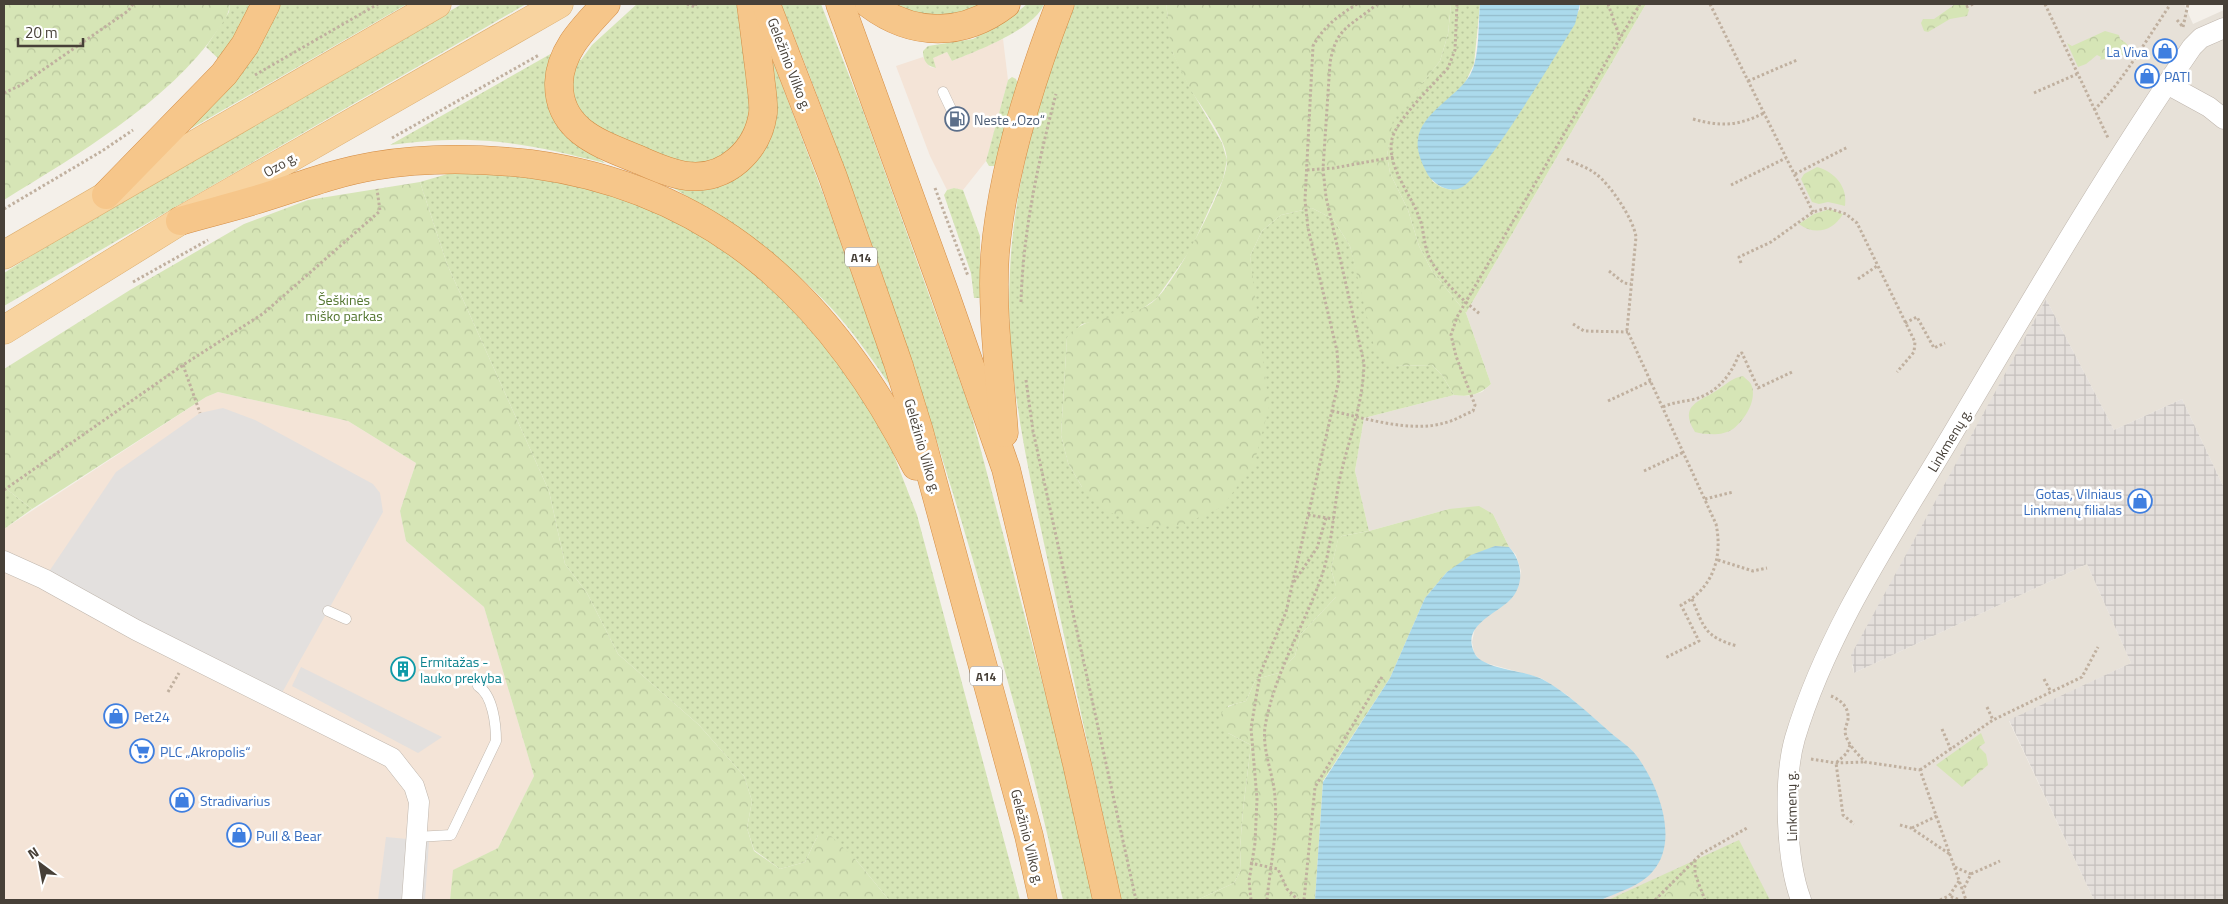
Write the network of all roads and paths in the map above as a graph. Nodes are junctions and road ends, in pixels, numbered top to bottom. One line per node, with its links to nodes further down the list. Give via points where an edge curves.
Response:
1 (133, 4): 37 (path, via 128,11 21,85)
2 (266, 4): 31 (highway, via 245,45)
3 (378, 4): 31 (path, via 244,82)
4 (437, 4): 57 (main road)
5 (559, 4): 60 (main road, Ozo g.)
6 (606, 4): 29 (highway)
7 (687, 4): 8 (path, via 695,7)
8 (696, 4)
9 (750, 4): 29 (highway, via 763,99 761,123 744,156 707,175 685,176 660,169 584,136 561,100 561,69)
10 (766, 4): 94 (highway, Geležinio Vilko g. / A14, via 833,177 898,363)
11 (840, 4): 89 (highway)
12 (869, 4): 13 (highway, via 908,26 924,30 969,24 992,15)
13 (1006, 4)
14 (1060, 4): 71 (highway, via 1040,56 999,218 995,256)
15 (1357, 4): 53 (path, via 1334,19 1313,46)
16 (1377, 4): 52 (path, via 1337,37 1333,48)
17 (1457, 4): 48 (path, via 1452,59 1396,129 1391,146)
18 (1608, 4): 28 (path)
19 (1640, 4): 28 (path)
20 (1710, 4): 33 (path)
21 (1973, 4): 25 (path)
22 (2045, 4): 32 (path)
23 (2188, 4): 26 (path)
24 (2170, 5): 40 (path, via 2106,98)
25 (1966, 7)
26 (2183, 27)
27 (2224, 28): 34 (street, Linkmenų g., via 2201,38)
28 (1620, 38): 70 (path)
29 (568, 49): 45 (path, via 557,45)
30 (1797, 60): 33 (path)
31 (224, 74): 57 (highway)
32 (2077, 74): 38 (path); 40 (path)
33 (1748, 81): 41 (path)
34 (2167, 84): 42 (street); 47 (street, Linkmenų g.)
35 (1058, 87): 71 (path, via 1040,154 1022,269)
36 (943, 92): 39 (lane)
37 (4, 93)
38 (2034, 93)
39 (951, 109)
40 (2094, 110): 47 (path)
41 (1764, 113): 43 (path, via 1732,125); 49 (path)
42 (2224, 119)
43 (1693, 120)
44 (138, 126): 58 (path)
45 (388, 140)
46 (1848, 147): 54 (path)
47 (2120, 155): 111 (street, Linkmenų g., via 1896,526 1847,615)
48 (1394, 157): 52 (path); 70 (path, via 1399,177 1420,218 1430,259)
49 (1786, 158): 54 (path); 56 (path)
50 (1567, 159): 68 (path, via 1601,178 1630,219 1636,237)
51 (374, 166): 60 (highway); 78 (path, via 380,211 264,313); 94 (highway, via 463,159 568,169 632,187 713,226 758,259 807,304 840,342 897,428)
52 (1323, 169): 53 (path); 87 (path, via 1326,197 1364,363)
53 (1307, 170): 85 (path, via 1305,200 1308,228 1337,351 1339,380)
54 (1794, 174): 59 (path)
55 (931, 181): 67 (path, via 941,200)
56 (1731, 185)
57 (106, 195): 62 (main road)
58 (4, 209)
59 (1813, 212): 63 (path, via 1770,242 1739,258); 64 (path, via 1834,208 1857,223)
60 (180, 220): 75 (main road, Ozo g.)
61 (212, 238): 69 (path)
62 (4, 255)
63 (1741, 263)
64 (1877, 266): 66 (path); 73 (path)
65 (1609, 271): 68 (path, via 1624,283)
66 (1858, 279)
67 (969, 282)
68 (1631, 284): 76 (path)
69 (126, 285)
70 (1465, 303): 72 (path); 87 (path, via 1456,317 1451,335 1475,405 1473,411 1429,426)
71 (1012, 306): 89 (highway)
72 (1480, 314)
73 (1905, 322): 77 (path, via 1917,317 1934,348); 81 (path, via 1915,342 1914,352)
74 (1573, 324): 76 (path, via 1584,331)
75 (4, 330)
76 (1628, 332): 82 (path)
77 (1945, 343)
78 (183, 365): 86 (path); 91 (path)
79 (1025, 372): 141 (path, via 1033,431)
80 (1792, 372): 84 (path, via 1758,388 1742,353 1724,380 1701,397)
81 (1897, 372)
82 (1651, 381): 83 (path); 84 (path)
83 (1608, 401)
84 (1663, 407): 88 (path)
85 (1332, 411): 87 (path); 95 (path)
86 (200, 413)
87 (1358, 416): 97 (path, via 1346,450)
88 (1684, 452): 90 (path); 93 (path)
89 (1006, 469): 140 (highway)
90 (1644, 471)
91 (4, 490)
92 (1733, 492): 93 (path)
93 (1705, 499): 98 (path, via 1716,524)
94 (942, 515): 139 (highway, Geležinio Vilko g. / A14, via 1022,808)
95 (1308, 515): 96 (path); 101 (path)
96 (1326, 518): 97 (path); 101 (path, via 1317,548)
97 (1334, 519): 132 (path, via 1322,576 1274,692 1265,729 1266,758 1275,797 1276,828)
98 (1718, 560): 100 (path, via 1753,571); 102 (path)
99 (4, 561): 127 (street, via 392,758 414,786 418,802)
100 (1767, 568)
101 (1293, 585): 131 (path, via 1286,612 1260,674 1251,728 1257,799 1255,843)
102 (1692, 599): 105 (path, via 1710,635); 107 (path, via 1681,605 1699,640)
103 (328, 611): 104 (lane)
104 (346, 619)
105 (1737, 646)
106 (2098, 647): 112 (path, via 2082,678)
107 (1665, 658)
108 (1382, 676): 145 (path, via 1315,787)
109 (2044, 679): 112 (path)
110 (478, 686): 127 (lane, via 488,698 496,725 496,741 451,835)
111 (1814, 690): 116 (path, via 1836,698 1847,708 1845,731); 118 (street, Linkmenų g.)
112 (2051, 692): 114 (path)
113 (1987, 707): 114 (path)
114 (1993, 720): 117 (path)
115 (1942, 729): 117 (path)
116 (1850, 745): 119 (path); 120 (path, via 1847,753)
117 (1951, 750): 121 (path)
118 (1791, 756): 120 (path); 148 (street, Linkmenų g., via 1789,831 1796,888)
119 (1865, 762): 120 (path); 121 (path)
120 (1836, 763): 123 (path, via 1843,815)
121 (1920, 770): 122 (path)
122 (1937, 816): 126 (path); 128 (path)
123 (1854, 824)
124 (1900, 825): 126 (path)
125 (1747, 828): 129 (path)
126 (1911, 828): 128 (path)
127 (416, 837): 138 (street)
128 (1951, 856): 133 (path)
129 (1695, 860): 146 (path); 147 (path)
130 (2000, 861): 134 (path)
131 (1250, 862): 132 (path); 142 (path)
132 (1270, 866): 143 (path); 144 (path, via 1278,869 1287,889)
133 (1955, 867): 134 (path); 135 (path)
134 (1971, 874): 136 (path)
135 (1960, 881): 136 (path); 137 (path)
136 (1963, 890): 151 (path)
137 (1949, 896): 149 (path); 150 (path)
138 (412, 900)
139 (1043, 900)
140 (1107, 900)
141 (1136, 900)
142 (1251, 900)
143 (1267, 900)
144 (1298, 900)
145 (1304, 900)
146 (1655, 900)
147 (1705, 900)
148 (1801, 900)
149 (1940, 900)
150 (1960, 900)
151 (1966, 900)

